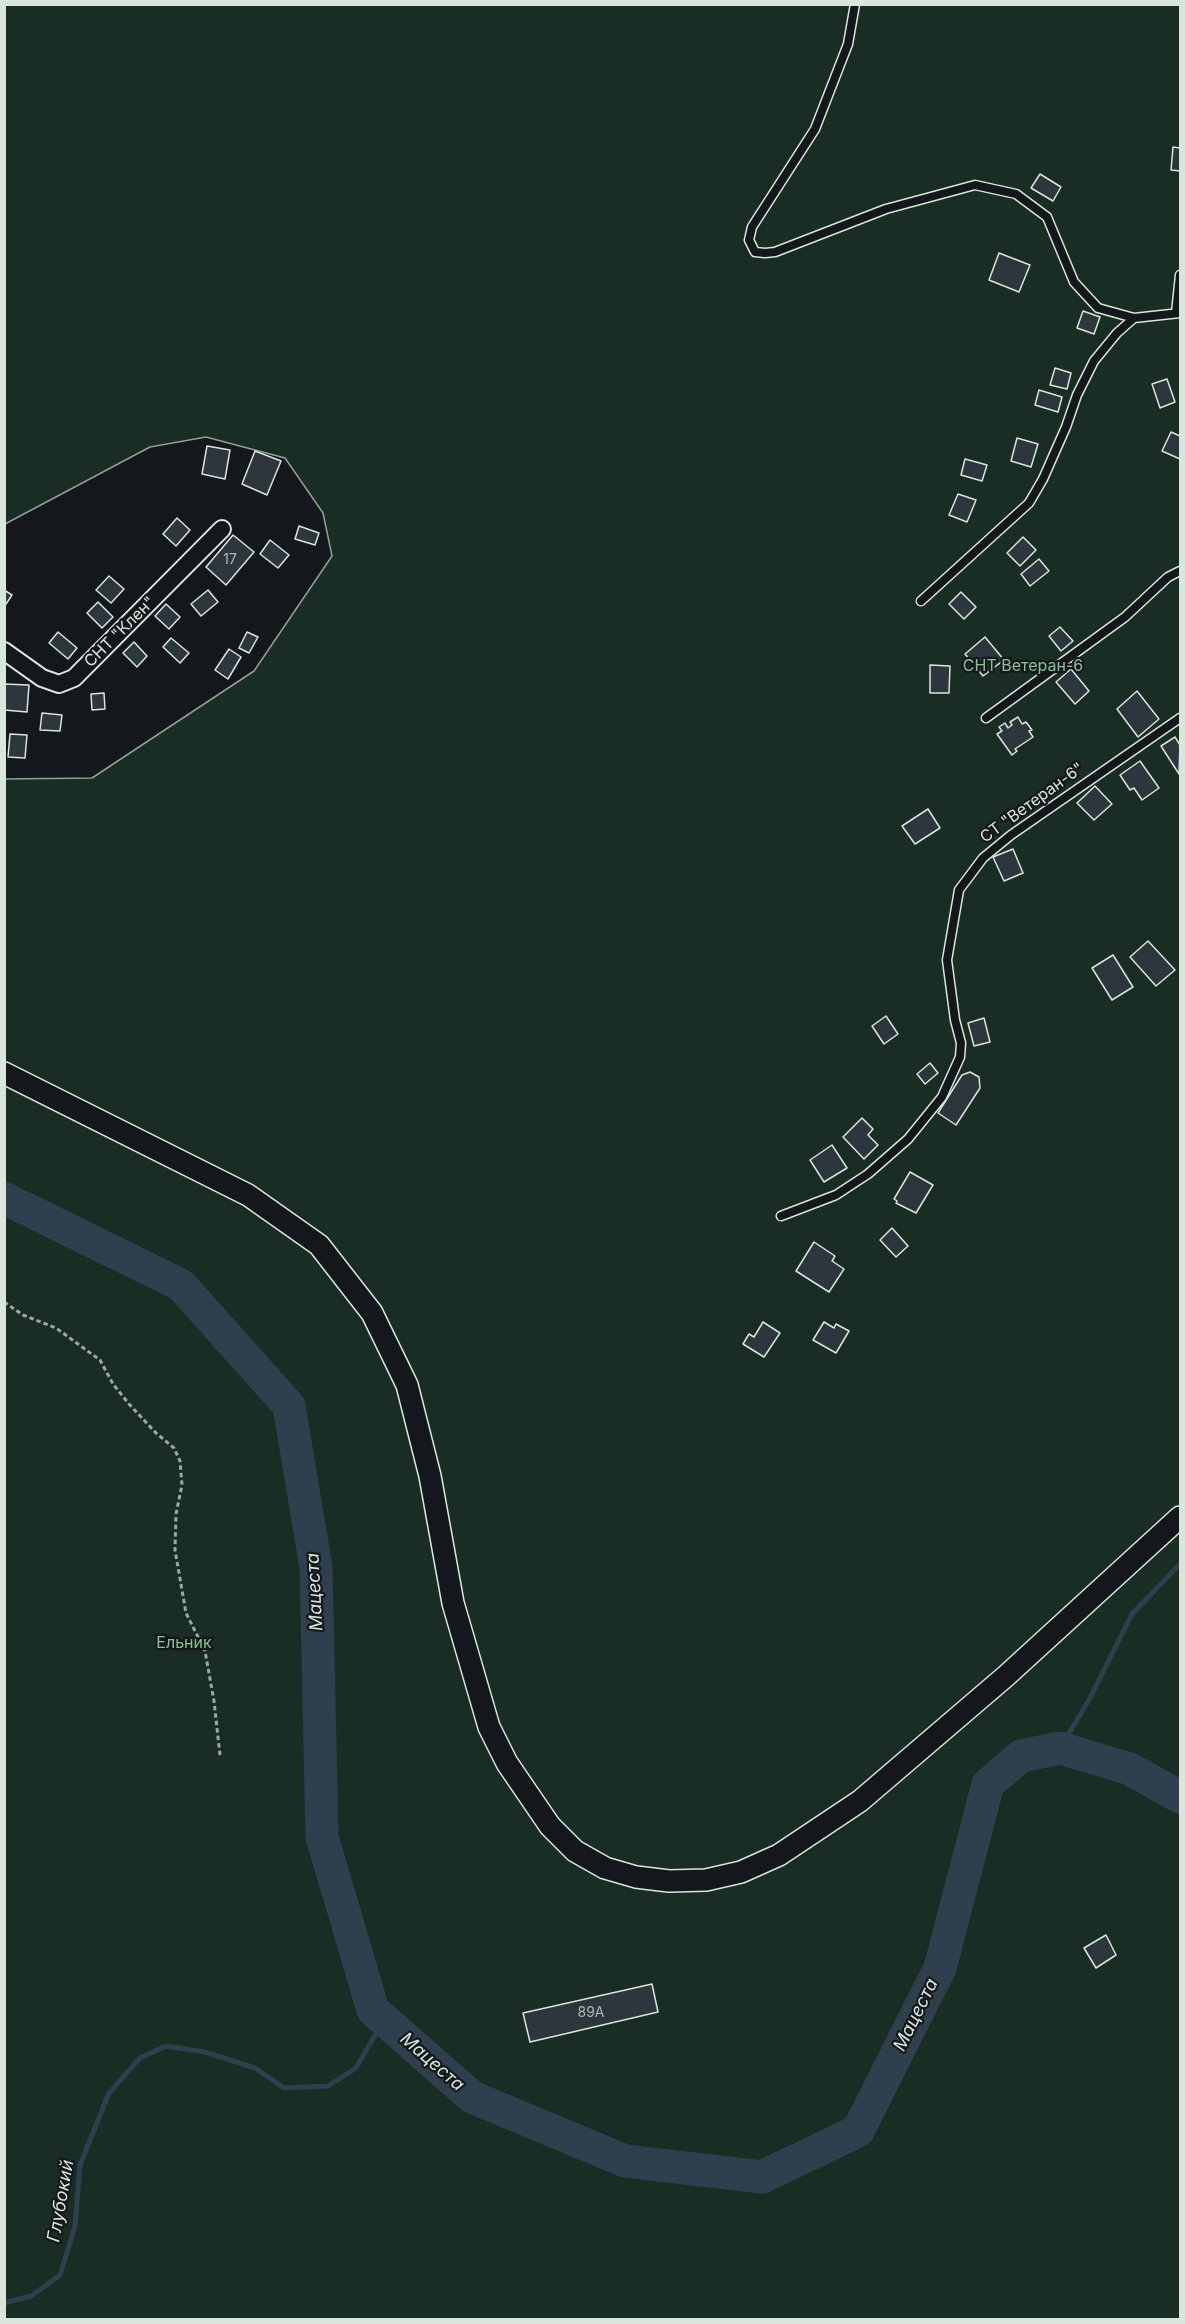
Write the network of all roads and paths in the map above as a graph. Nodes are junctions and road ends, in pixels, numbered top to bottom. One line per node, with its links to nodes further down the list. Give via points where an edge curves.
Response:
1 (855, 4): 4 (lane, via 848,44 815,129 752,227 749,240 755,252 775,252 886,209 975,185 1016,194 1047,217 1074,282 1098,308)
2 (1180, 275): 3 (lane)
3 (1178, 313): 4 (lane)
4 (1134, 318): 7 (lane, via 1094,361 1029,503)
5 (222, 529): 8 (street, СНТ "Клен", via 74,678 59,684 42,678)
6 (1180, 572): 9 (lane, via 1168,577 1125,617)
7 (921, 602)
8 (4, 651)
9 (986, 718)
10 (1180, 718): 12 (lane, СТ "Ветеран-6", via 983,858 958,890 946,960 960,1057 942,1097 908,1139 868,1174 836,1195)
11 (4, 1073): 14 (street, via 249,1195 319,1245 372,1313 407,1385 430,1476 453,1603 489,1727 507,1763 550,1826 575,1851 605,1868 669,1881 706,1880 741,1872 779,1855 860,1801 1006,1676)
12 (782, 1216)
13 (4, 1302): 15 (path, via 23,1315 57,1328 100,1360 112,1384 174,1448 180,1461 182,1485 175,1550 186,1613 206,1651)
14 (1180, 1518)
15 (220, 1755)

